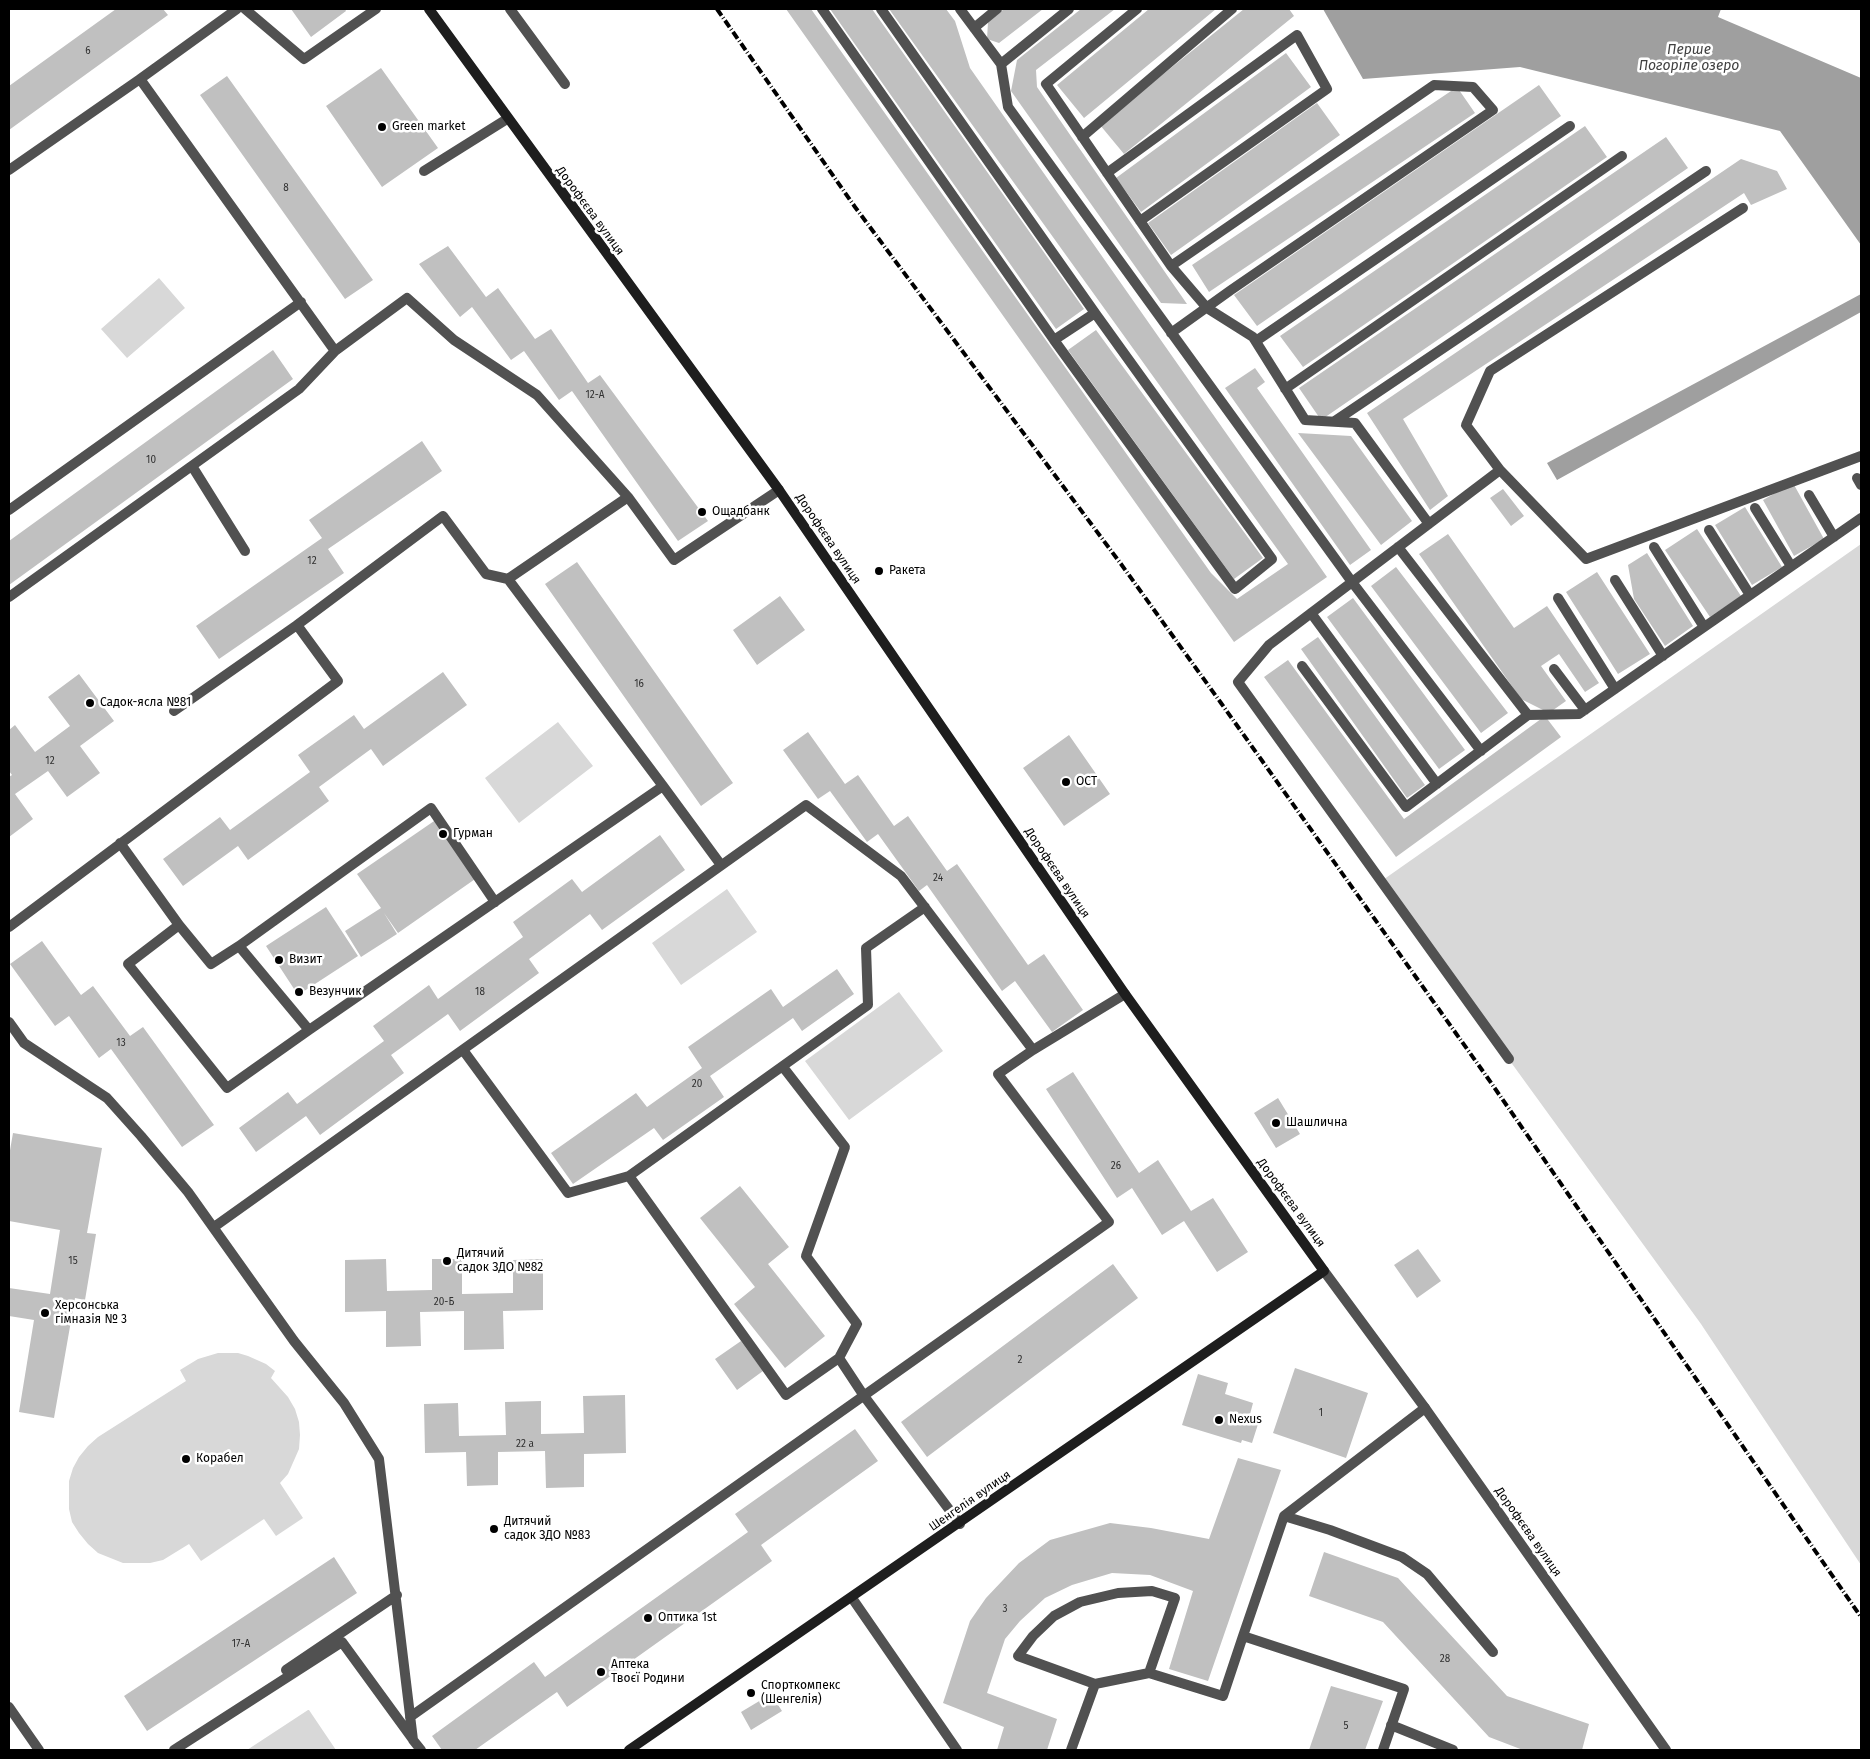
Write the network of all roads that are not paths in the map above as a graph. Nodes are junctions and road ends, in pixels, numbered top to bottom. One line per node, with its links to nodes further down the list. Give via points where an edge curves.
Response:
1 (237, 9): 15 (street)
2 (245, 9): 3 (street, via 304,59)
3 (376, 9)
4 (429, 9): 17 (street, Дорофєєва вулиця)
5 (510, 9): 16 (street)
6 (822, 9): 32 (street)
7 (881, 9): 30 (street)
8 (960, 9): 13 (street)
9 (997, 9): 13 (street)
10 (1069, 9): 14 (street)
11 (1137, 9): 19 (street, via 1046,84)
12 (1232, 9): 19 (street)
13 (974, 28): 14 (street)
14 (1001, 64): 31 (street, via 1008,107)
15 (140, 79): 21 (street); 28 (street)
16 (565, 84)
17 (507, 119): 22 (street); 40 (street, Дорофєєва вулиця)
18 (1570, 126): 33 (street)
19 (1082, 137): 24 (street)
20 (1622, 156): 35 (street)
21 (9, 170)
22 (424, 171)
23 (1706, 171): 36 (street)
24 (1107, 173): 26 (street); 26 (street, via 1297,36 1327,89)
25 (1743, 208): 39 (street, via 1490,370 1466,425)
26 (1140, 221): 27 (street)
27 (1171, 266): 29 (street); 29 (street, via 1434,85 1473,87 1492,110)
28 (300, 302): 34 (street); 44 (street)
29 (1208, 308): 31 (street); 33 (street)
30 (1095, 313): 32 (street); 32 (street, via 1272,560 1235,589)
31 (1171, 334): 55 (street)
32 (1054, 340)
33 (1256, 341): 35 (street)
34 (335, 351): 38 (street, via 299,390); 42 (street, via 407,298 454,340 537,395)
35 (1285, 389): 36 (street, via 1305,420)
36 (1335, 422): 46 (street, via 1355,423)
37 (1861, 456): 39 (street, via 1586,559)
38 (192, 466): 51 (street); 57 (street)
39 (1500, 470): 46 (street)
40 (779, 490): 42 (street, via 674,560); 79 (street, Дорофєєва вулиця)
41 (1809, 495): 48 (street)
42 (628, 496): 53 (street)
43 (1756, 508): 52 (street)
44 (9, 510)
45 (1861, 518): 48 (street)
46 (1429, 524): 49 (street)
47 (1709, 530): 56 (street)
48 (1834, 537): 52 (street)
49 (1398, 547): 55 (street); 68 (street)
50 (1654, 547): 61 (street)
51 (245, 552)
52 (1792, 566): 56 (street)
53 (508, 579): 60 (street, via 486,574 443,516); 71 (street)
54 (1615, 580): 62 (street)
55 (1352, 582): 59 (street); 69 (street)
56 (1750, 595): 61 (street)
57 (9, 597)
58 (1558, 598): 65 (street)
59 (1311, 612): 70 (street); 84 (street, via 1269,645 1238,682)
60 (297, 625): 67 (street); 72 (street, via 338,681)
61 (1704, 627): 62 (street)
62 (1663, 656): 65 (street)
63 (1302, 666): 70 (street, via 1406,806)
64 (1554, 669): 66 (street)
65 (1615, 689): 66 (street)
66 (1585, 710): 68 (street, via 1579,714)
67 (174, 711)
68 (1528, 715): 69 (street)
69 (1481, 751): 70 (street)
70 (1437, 784)
71 (663, 786): 73 (street); 74 (street)
72 (120, 843): 76 (street); 77 (street)
73 (720, 865): 75 (street, via 806,805 901,876); 82 (street)
74 (495, 902): 78 (street, via 431,808); 81 (street)
75 (925, 907): 83 (street); 85 (street, via 866,948 868,1005)
76 (179, 925): 78 (street, via 211,964); 81 (street, via 128,964 227,1088)
77 (9, 927)
78 (239, 946): 81 (street)
79 (1125, 994): 83 (street); 88 (street, Дорофєєва вулиця)
80 (9, 1022): 87 (street, via 24,1043 107,1098)
81 (309, 1030)
82 (463, 1050): 86 (street, via 568,1193); 87 (street)
83 (1033, 1050): 90 (street, via 998,1074 1109,1222)
84 (1509, 1059)
85 (783, 1067): 86 (street); 89 (street, via 845,1147 806,1256 857,1324)
86 (629, 1176): 89 (street, via 786,1395)
87 (214, 1227): 94 (street, via 294,1341 344,1403 379,1459)
88 (1324, 1271): 91 (street, Дорофєєва вулиця); 93 (street, Шенгелія вулиця)
89 (839, 1358): 90 (street)
90 (864, 1396): 93 (street); 101 (street)
91 (1425, 1408): 92 (street); 113 (street, Дорофєєва вулиця)
92 (1284, 1516): 96 (street); 97 (street, via 1402,1557 1427,1574)
93 (960, 1524): 95 (street, Шенгелія вулиця)
94 (397, 1595): 101 (street); 105 (street)
95 (852, 1598): 108 (street, Шенгелія вулиця); 109 (street)
96 (1243, 1636): 98 (street, via 1223,1696); 102 (street, via 1404,1689)
97 (1493, 1652)
98 (1149, 1673): 99 (street); 99 (street, via 1175,1598 1152,1591 1118,1593 1080,1602 1054,1616 1018,1656)
99 (1095, 1684): 110 (street)
100 (10, 1712): 104 (street)
101 (410, 1717): 103 (street)
102 (1391, 1725): 111 (street); 112 (street)
103 (413, 1740): 106 (street, via 342,1642); 107 (street)
104 (39, 1750)
105 (168, 1750)
106 (174, 1750)
107 (420, 1750)
108 (629, 1750)
109 (956, 1750)
110 (1071, 1750)
111 (1382, 1750)
112 (1453, 1750)
113 (1666, 1750)

